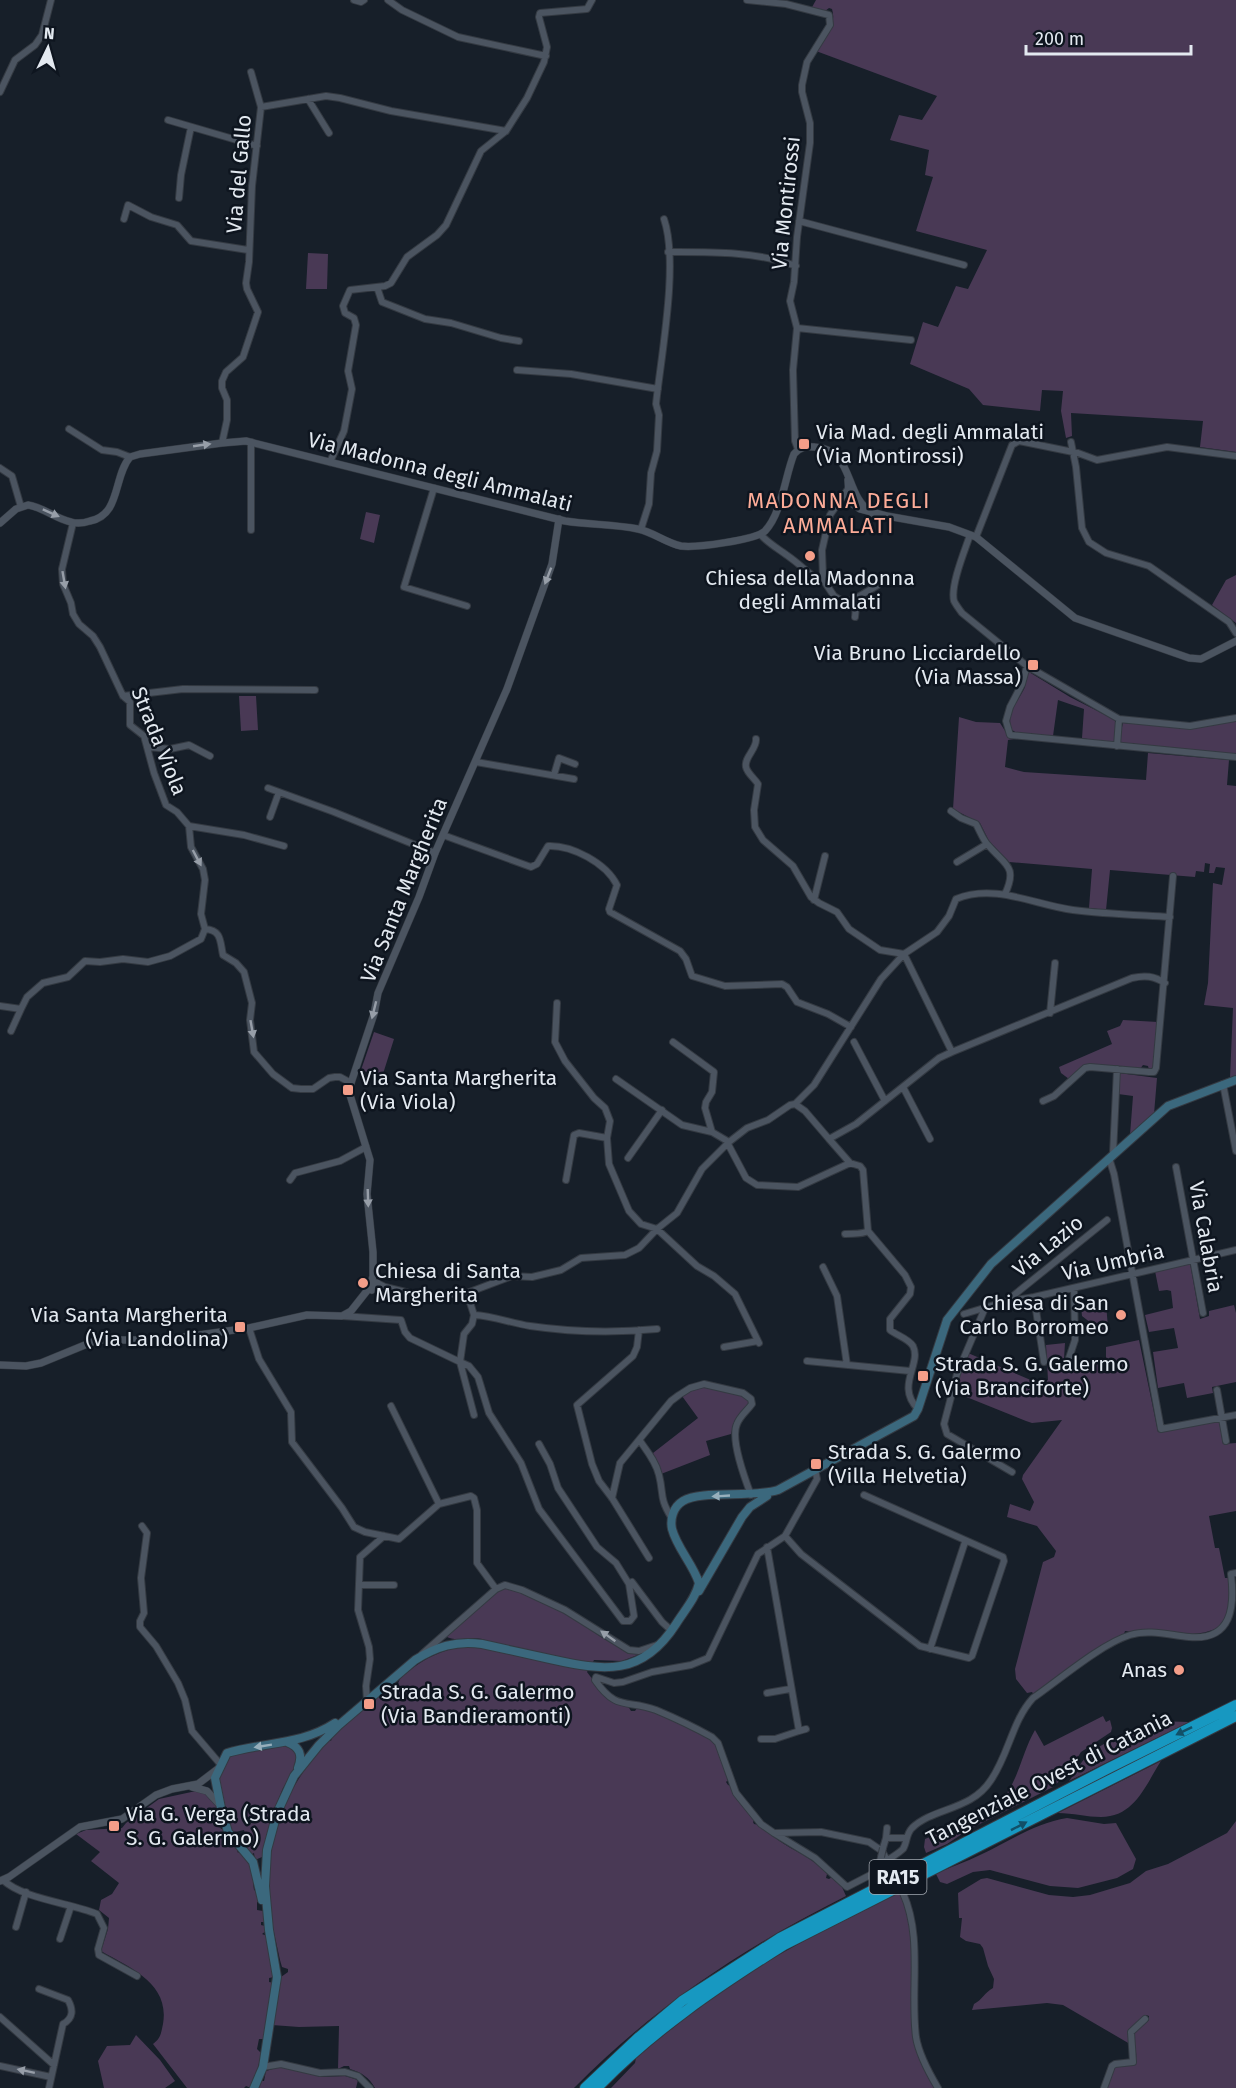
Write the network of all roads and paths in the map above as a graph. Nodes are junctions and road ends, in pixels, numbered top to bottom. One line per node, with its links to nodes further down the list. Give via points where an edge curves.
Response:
1 (51, 0): 10 (street, via 42,36 15,60)
2 (354, 0): 3 (street)
3 (364, 0)
4 (388, 0): 8 (street, via 458,37)
5 (592, 0): 8 (street, via 584,10 540,13)
6 (747, 0): 7 (street, Via Montirossi)
7 (788, 2): 21 (street, Via Montirossi, via 831,19 804,70 802,92 810,123 810,143)
8 (546, 56): 15 (street, via 528,98)
9 (251, 72): 12 (street)
10 (0, 92)
11 (308, 99): 12 (street, Via del Gallo); 15 (street, Via del Gallo, via 340,98); 16 (street)
12 (261, 107): 17 (street, Via del Gallo)
13 (168, 120): 14 (street)
14 (191, 127): 17 (street); 18 (street)
15 (506, 131): 26 (street, via 481,151 446,225 407,257 391,283)
16 (329, 133)
17 (256, 146): 22 (street, Via del Gallo)
18 (179, 198)
19 (124, 219): 22 (street, via 128,205 177,225 191,241)
20 (664, 219): 23 (street)
21 (799, 221): 24 (street, Via Montirossi); 25 (street)
22 (248, 250): 33 (street, Via del Gallo, via 247,289 258,312 243,357 222,381 227,420)
23 (668, 252): 24 (street, via 740,254 779,259); 31 (street, via 668,302)
24 (796, 266): 27 (street, Via Montirossi, via 789,301)
25 (964, 266)
26 (377, 287): 29 (street, via 382,302 425,319); 40 (street, via 350,290 343,306 356,325 348,371 352,389 344,432)
27 (796, 328): 28 (street); 36 (street, Via Montirossi, via 793,370)
28 (911, 340)
29 (519, 341)
30 (517, 370): 31 (street, via 571,374)
31 (658, 389): 48 (street, via 657,452)
32 (69, 429): 39 (street, via 102,450)
33 (222, 442): 34 (street, Via Madonna degli Ammalati); 39 (street, Via Madonna degli Ammalati, one-way to 33)
34 (251, 442): 40 (street, Via Madonna degli Ammalati); 49 (street)
35 (1071, 442): 37 (street)
36 (798, 449): 43 (street, via 829,450 842,461); 50 (street, via 776,512)
37 (1073, 452): 38 (street, via 1097,460 1167,447); 51 (street, via 1019,441 1012,445); 57 (street, via 1082,528 1089,542 1106,553 1149,566 1229,622)
38 (1236, 456)
39 (130, 457): 47 (street, via 106,513 95,520)
40 (330, 462): 42 (street, Via Madonna degli Ammalati)
41 (0, 468): 44 (street, via 12,476)
42 (434, 488): 45 (street, Via Madonna degli Ammalati); 55 (street, via 404,587)
43 (849, 497): 51 (street, via 860,509 872,513 949,527); 52 (street, via 830,515)
44 (21, 507): 46 (street); 47 (street, one-way to 47, via 32,505)
45 (560, 519): 48 (street, Via Madonna degli Ammalati); 69 (street, Via Santa Margherita, one-way to 69, via 552,564)
46 (0, 523)
47 (73, 523): 61 (street, Strada Viola, one-way to 61, via 62,569 63,584 72,614 100,647)
48 (641, 529): 50 (street, Via Madonna degli Ammalati, via 675,544 690,546)
49 (251, 530)
50 (761, 535): 52 (street)
51 (973, 536): 58 (street, via 1075,618 1189,658 1201,659); 59 (street, via 957,577 955,602 962,613)
52 (820, 578): 54 (street, via 839,600)
53 (878, 585): 54 (street)
54 (853, 600): 56 (street)
55 (467, 606)
56 (855, 617)
57 (1236, 633)
58 (1236, 640)
59 (1027, 666): 63 (street); 65 (street, via 1006,721 1010,735)
60 (315, 690): 61 (street, via 183,689)
61 (123, 696): 66 (street, Strada Viola, via 130,702 130,725 144,736)
62 (1236, 718): 63 (street, via 1190,726)
63 (1119, 719): 65 (street)
64 (756, 739): 86 (street, via 757,747 746,763 746,770 758,784 755,827 763,840 793,866)
65 (1117, 746): 68 (street)
66 (148, 747): 67 (street, via 170,749 189,745); 77 (street, Strada Viola, via 166,805)
67 (210, 756)
68 (1236, 757)
69 (476, 762): 71 (street); 78 (street, Via Santa Margherita)
70 (575, 764): 71 (street, via 559,758)
71 (554, 776): 72 (street)
72 (574, 779)
73 (268, 788): 74 (street)
74 (279, 792): 76 (street); 81 (street)
75 (951, 811): 79 (street, via 976,824)
76 (270, 817)
77 (189, 826): 80 (street); 88 (street, one-way to 88, via 191,847 205,880 201,914)
78 (443, 834): 81 (street, Via Santa Margherita); 96 (street, via 531,867 548,846 585,856 610,873 617,885 610,912 680,951 692,976 725,986 782,984 797,1002)
79 (987, 844): 83 (street); 85 (street, via 1011,871)
80 (284, 846)
81 (435, 853): 104 (street, Via Santa Margherita, one-way to 104, via 378,993)
82 (825, 856): 86 (street)
83 (957, 862)
84 (1173, 876): 87 (street)
85 (1005, 894): 87 (street, via 1074,910); 89 (street, via 975,894 956,899 937,932)
86 (814, 900): 89 (street, via 837,912 849,929 880,950)
87 (1170, 917): 91 (street)
88 (205, 929): 94 (street, via 201,939 170,956 148,962 85,961 68,977 43,983 27,997); 104 (street, one-way to 104, via 216,932 223,955 244,972 252,1003 254,1052 261,1061 292,1088 313,1089 335,1077)
89 (904, 954): 96 (street, via 881,979); 100 (street)
90 (1055, 963): 95 (street)
91 (1165, 983): 95 (street, via 1155,977 1132,978); 101 (street, via 1156,1068 1149,1072)
92 (557, 1003): 112 (street, via 555,1042 605,1108 610,1126)
93 (0, 1006): 94 (street)
94 (21, 1009): 97 (street)
95 (1050, 1013): 100 (street)
96 (850, 1027): 109 (street, via 814,1085)
97 (11, 1031)
98 (673, 1042): 111 (street, via 714,1072 705,1108)
99 (854, 1042): 107 (street)
100 (952, 1052): 106 (street)
101 (1117, 1070): 108 (street, via 1085,1068); 118 (street)
102 (616, 1079): 110 (street)
103 (1236, 1080): 105 (main road)
104 (351, 1083): 116 (street, Via Santa Margherita, via 350,1095)
105 (1223, 1084): 117 (street); 118 (main road, via 1168,1106)
106 (903, 1087): 107 (street); 114 (street)
107 (885, 1101): 113 (street)
108 (1043, 1101)
109 (795, 1104): 113 (street, via 806,1111); 115 (street, via 747,1128)
110 (662, 1110): 111 (street, via 682,1125); 119 (street)
111 (712, 1132): 115 (street)
112 (607, 1138): 123 (street, via 574,1135); 125 (street, via 609,1164 624,1201 641,1224)
113 (829, 1139): 120 (street)
114 (930, 1139)
115 (728, 1143): 120 (street, via 746,1178 757,1185 798,1187); 125 (street, via 702,1168 677,1213)
116 (366, 1147): 122 (street, via 340,1161 295,1173); 132 (street, Via Santa Margherita, one-way to 132, via 371,1168 367,1194)
117 (1236, 1151)
118 (1111, 1156): 131 (street); 157 (main road, via 991,1264 951,1314)
119 (628, 1158)
120 (850, 1163): 126 (street, via 863,1170)
121 (1176, 1167): 129 (street, Via Calabria)
122 (290, 1180)
123 (566, 1180)
124 (1107, 1220): 136 (street, Via Lazio, via 1014,1295)
125 (657, 1229): 134 (street, via 639,1248 625,1255 581,1258 561,1270 532,1277 512,1276); 147 (street, via 735,1294 759,1342)
126 (868, 1231): 127 (street); 154 (street, via 911,1287 889,1326 912,1344 914,1360)
127 (845, 1234)
128 (1236, 1250): 129 (street, Via Umbria)
129 (1193, 1260): 131 (street, Via Umbria); 139 (street, Via Calabria)
130 (823, 1267): 153 (street, via 837,1296)
131 (1132, 1274): 133 (street, Via Umbria); 160 (street, via 1161,1429)
132 (373, 1286): 134 (street, via 422,1296); 138 (street)
133 (1074, 1288): 135 (street, Via Umbria); 148 (street, via 1075,1340)
134 (467, 1293): 141 (street)
135 (1034, 1297): 136 (street, Via Umbria); 151 (street)
136 (1013, 1300): 137 (street, Via Umbria)
137 (985, 1308): 140 (street, Via Umbria); 165 (street, via 957,1374 944,1429)
138 (353, 1310): 142 (street); 143 (street)
139 (1203, 1313)
140 (964, 1314)
141 (474, 1315): 146 (street, via 558,1329); 150 (street, via 464,1334)
142 (342, 1316): 143 (street); 144 (street, via 307,1315)
143 (356, 1318): 150 (street, via 401,1320 410,1338)
144 (249, 1328): 152 (street, via 169,1339 97,1340 41,1363); 174 (street, via 259,1359 291,1412 292,1442 354,1527)
145 (657, 1329): 146 (street)
146 (639, 1330): 169 (street, via 633,1356 576,1405 592,1464)
147 (724, 1347)
148 (1069, 1358)
149 (807, 1361): 153 (street)
150 (460, 1362): 158 (street); 183 (street, via 478,1377 489,1413 521,1463 539,1509 625,1622 633,1619 635,1613)
151 (1044, 1362)
152 (0, 1365)
153 (847, 1365): 154 (street)
154 (910, 1371): 157 (street, via 908,1389)
155 (1217, 1390): 160 (street)
156 (391, 1406): 170 (street)
157 (918, 1409): 164 (main road, via 914,1416)
158 (474, 1415)
159 (1236, 1415): 160 (street)
160 (1222, 1418): 162 (street)
161 (640, 1441): 167 (street, via 671,1401 690,1388 704,1384 743,1393 752,1402 737,1423 735,1439); 169 (street, via 620,1463); 172 (street, via 659,1475 662,1503)
162 (1226, 1441)
163 (539, 1444): 183 (street, via 558,1488 597,1546 616,1563)
164 (815, 1469): 166 (main road); 175 (street, via 817,1479)
165 (1012, 1472)
166 (778, 1490): 167 (main road); 171 (main road)
167 (751, 1495): 171 (main road, via 754,1500); 172 (main road, one-way to 172, via 687,1499 676,1506)
168 (864, 1495): 176 (street)
169 (612, 1497): 178 (street)
170 (439, 1504): 174 (street, via 399,1539); 185 (street, via 467,1496 474,1498 477,1563)
171 (750, 1507): 179 (main road)
172 (671, 1517): 181 (main road, via 676,1538)
173 (142, 1526): 198 (street, via 147,1533 140,1627 178,1683 192,1731)
174 (384, 1536): 184 (street, via 360,1557)
175 (785, 1536): 177 (street); 189 (street, via 809,1561 920,1646)
176 (965, 1542): 189 (street); 189 (street, via 1003,1557 1004,1561 972,1656)
177 (767, 1547): 191 (street); 203 (street, via 758,1554 708,1658 634,1680 595,1680 607,1696 617,1701 653,1709 712,1737 718,1743 736,1793 761,1824)
178 (649, 1558)
179 (712, 1568): 181 (main road, via 704,1577); 186 (main road)
180 (1236, 1573): 205 (street, via 1231,1574 1231,1610 1222,1629 1199,1637 1151,1632 1115,1641 1024,1708 997,1771 982,1792 920,1823)
181 (696, 1576): 186 (main road, via 698,1588)
182 (394, 1584): 184 (street)
183 (629, 1584): 187 (street, via 634,1583)
184 (359, 1585): 193 (street, via 358,1610 370,1659)
185 (496, 1589): 188 (street, one-way to 185, via 629,1650 565,1610 522,1590 505,1586); 190 (street)
186 (692, 1599): 187 (main road)
187 (672, 1631): 188 (main road)
188 (661, 1644): 190 (main road, via 643,1657 604,1668 468,1642 430,1650)
189 (930, 1649)
190 (415, 1660): 193 (main road)
191 (790, 1689): 192 (street); 196 (street, via 802,1730 775,1739)
192 (767, 1693)
193 (366, 1702): 197 (main road, via 315,1735); 199 (main road, via 331,1733)
194 (1236, 1706): 228 (highway, Tangenziale Ovest di Catania / RA15, one-way to 228, via 780,1938 682,2001)
195 (1236, 1716): 229 (highway, Tangenziale Ovest di Catania / RA15, one-way to 195, via 688,2008 784,1946)
196 (761, 1739)
197 (287, 1742): 198 (main road, one-way to 198, via 227,1753); 199 (main road, via 298,1748 301,1756)
198 (220, 1766): 200 (street, via 198,1784); 201 (main road, via 215,1778)
199 (294, 1776): 206 (main road, via 277,1813)
200 (183, 1788): 201 (street, via 207,1791); 210 (street, via 156,1795 122,1819 80,1827)
201 (221, 1808): 208 (main road, via 228,1832)
202 (887, 1828): 204 (street)
203 (774, 1833): 207 (street, via 821,1832 864,1840 877,1846); 207 (street, via 816,1858 847,1887 878,1871)
204 (886, 1838): 205 (street); 207 (street, bridge)
205 (906, 1838): 207 (street, via 903,1849)
206 (267, 1850): 208 (main road, via 262,1861); 215 (main road)
207 (884, 1859): 209 (street)
208 (253, 1862): 215 (main road)
209 (892, 1871)
210 (1, 1880): 211 (street)
211 (26, 1892): 213 (street); 214 (street)
212 (903, 1893): 230 (street, via 914,1930 916,2038)
213 (70, 1906): 216 (street); 217 (street, via 97,1914 104,1928 99,1955)
214 (16, 1927)
215 (269, 1930): 223 (main road, via 277,1977)
216 (60, 1939)
217 (137, 1976)
218 (39, 1989): 221 (street, via 68,2000 72,2008 71,2017 63,2024)
219 (0, 2017): 221 (street)
220 (1145, 2019): 231 (street, via 1131,2032 1133,2062 1112,2066)
221 (54, 2065): 224 (street)
222 (0, 2066): 224 (street, one-way to 222)
223 (263, 2067): 226 (main road); 227 (street, via 281,2064 320,2073 345,2072 358,2076)
224 (51, 2077): 225 (street)
225 (49, 2088)
226 (254, 2088)
227 (370, 2088)
228 (585, 2088)
229 (597, 2088)
230 (938, 2088)
231 (1104, 2088)

